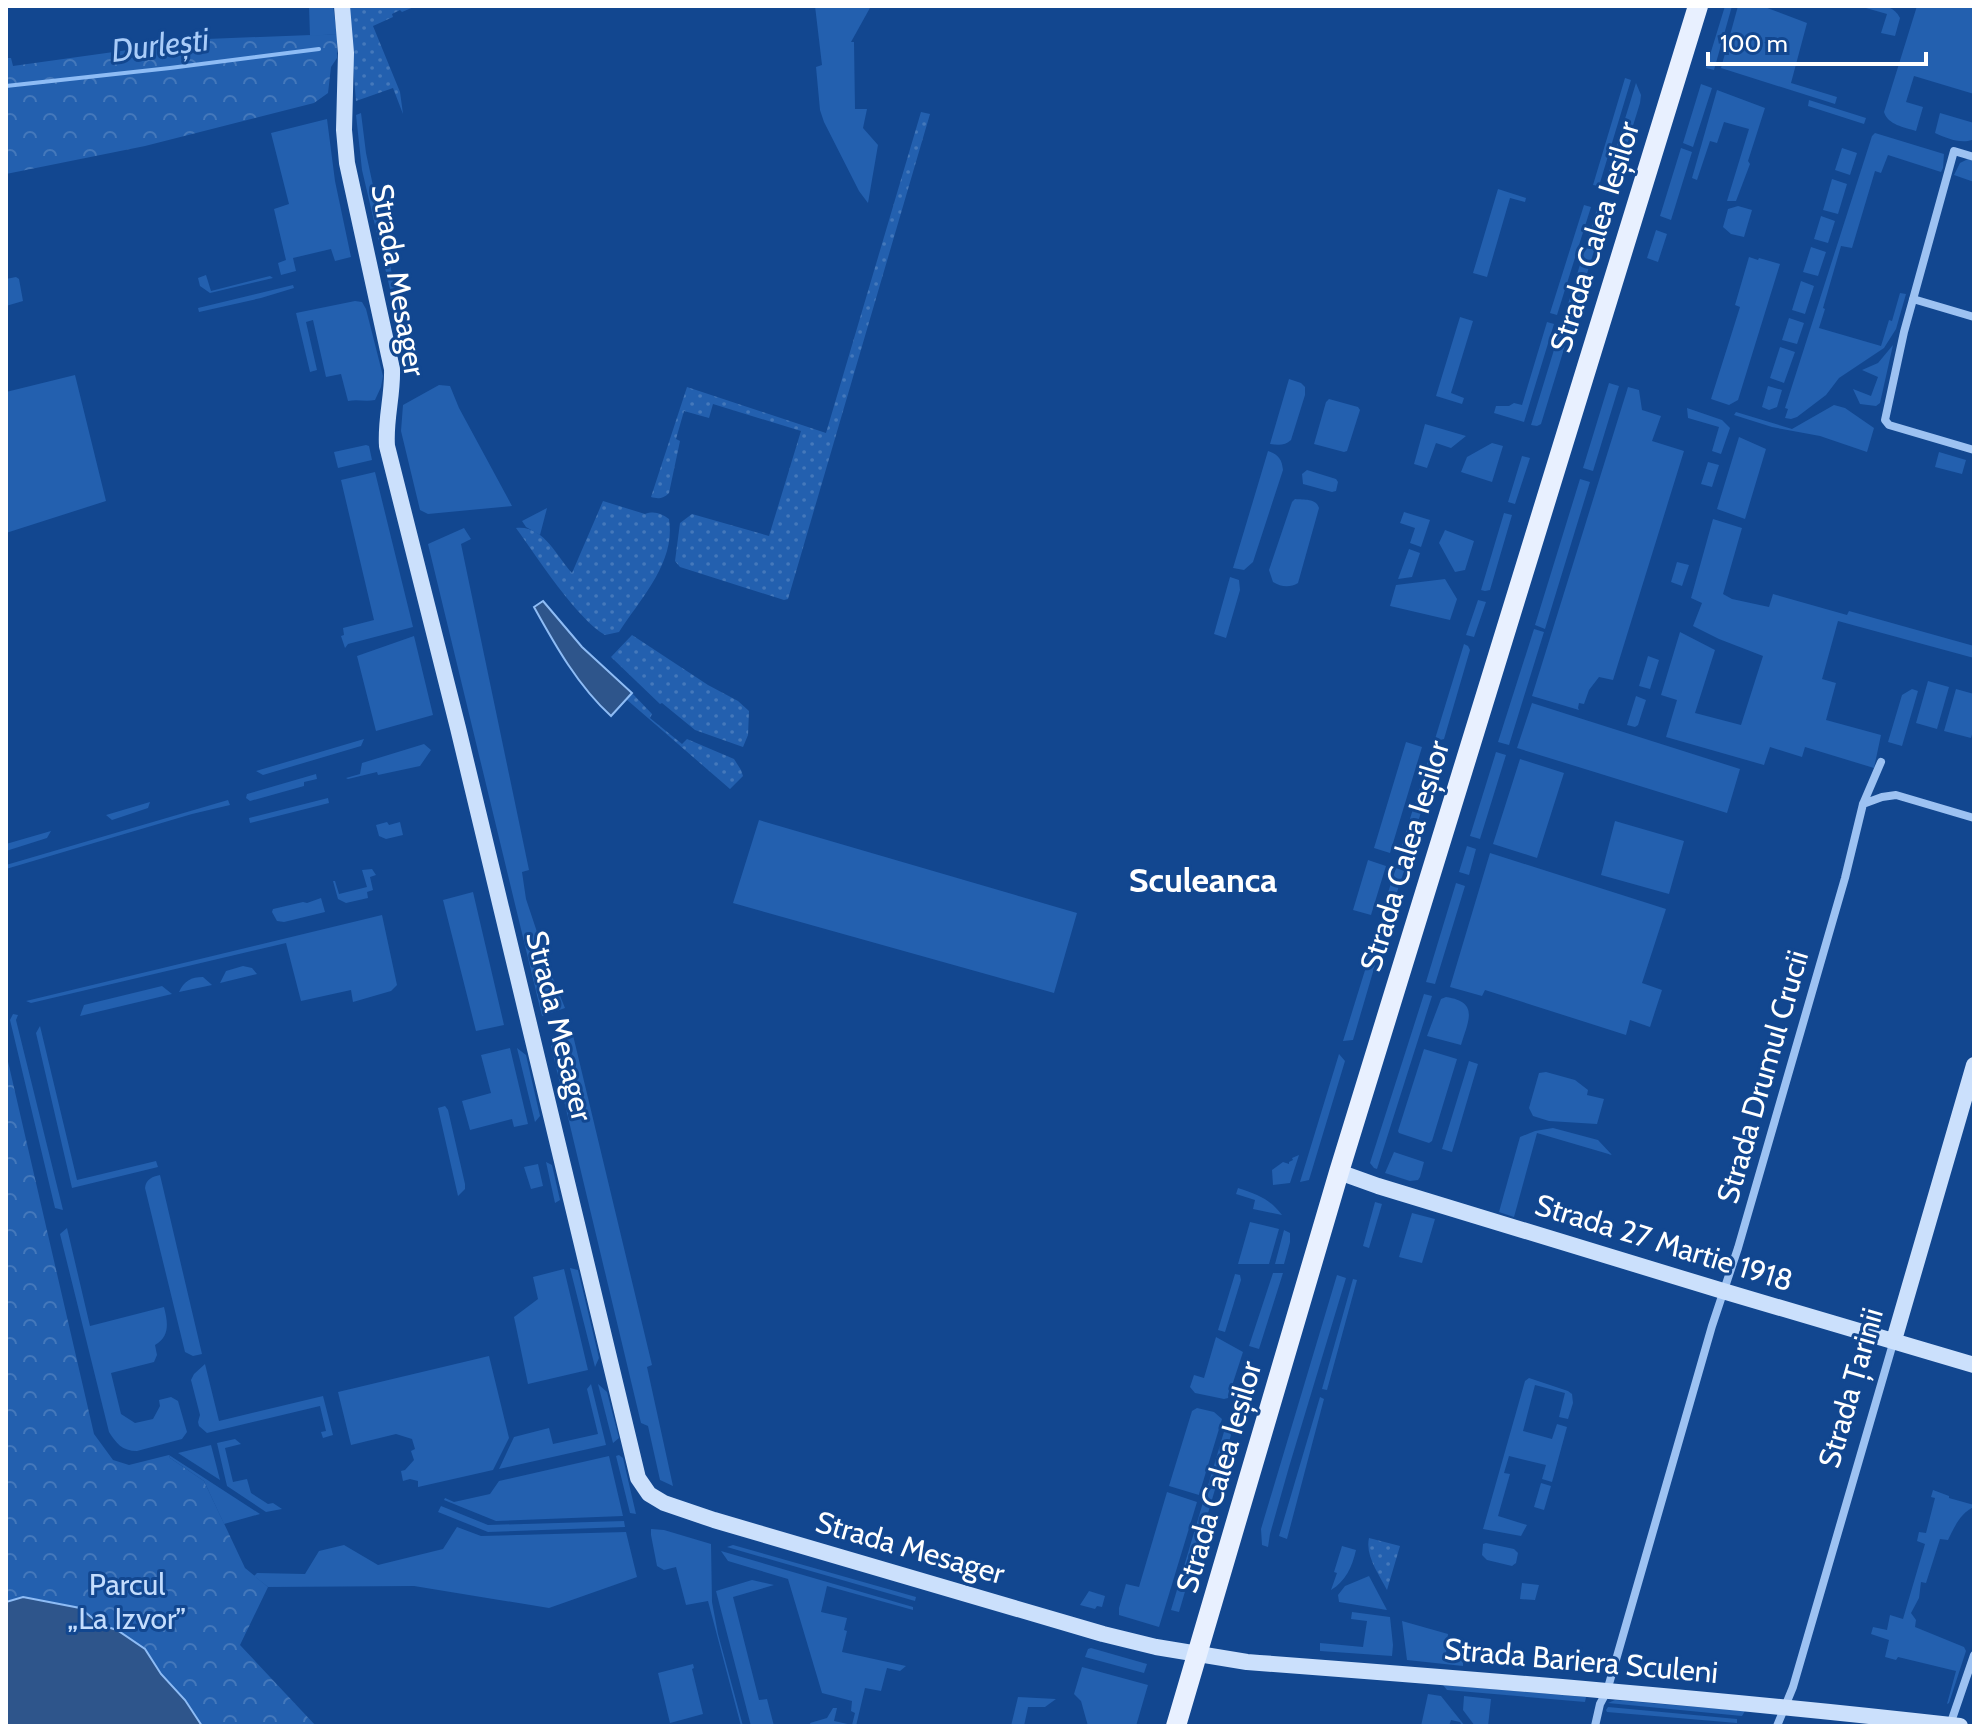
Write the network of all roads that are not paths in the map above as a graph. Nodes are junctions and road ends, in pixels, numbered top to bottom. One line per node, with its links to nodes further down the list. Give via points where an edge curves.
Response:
1 (342, 6): 15 (street, Strada Mesager, via 347,163 392,369 387,446 638,1478 664,1503 714,1520 1094,1631)
2 (1698, 6): 11 (main road, Strada Calea Ieșilor)
3 (1974, 157): 4 (street, via 1954,151)
4 (1913, 299): 5 (street); 6 (street, via 1885,420)
5 (1974, 317)
6 (1974, 450)
7 (1881, 762): 8 (street, Strada Drumul Crucii)
8 (1863, 804): 9 (street, via 1896,795); 12 (street, Strada Drumul Crucii)
9 (1974, 818)
10 (1974, 1065): 13 (street, Strada Țarinii)
11 (1339, 1172): 12 (street, Strada 27 Martie 1918); 15 (main road, Strada Calea Ieșilor)
12 (1723, 1291): 13 (street, Strada 27 Martie 1918); 17 (street, Strada Drumul Crucii)
13 (1894, 1340): 14 (street, Strada 27 Martie 1918); 18 (street, Strada Țarinii)
14 (1974, 1365)
15 (1198, 1655): 17 (street, Strada Bariera Sculeni); 19 (main road, Strada Calea Ieșilor)
16 (1974, 1655): 22 (street)
17 (1607, 1691): 18 (street, Strada Bariera Sculeni); 20 (street, Strada Drumul Crucii)
18 (1785, 1707): 21 (street, Strada Țarinii); 22 (street, Strada Bariera Sculeni)
19 (1176, 1726)
20 (1595, 1726)
21 (1777, 1726)
22 (1953, 1726)

